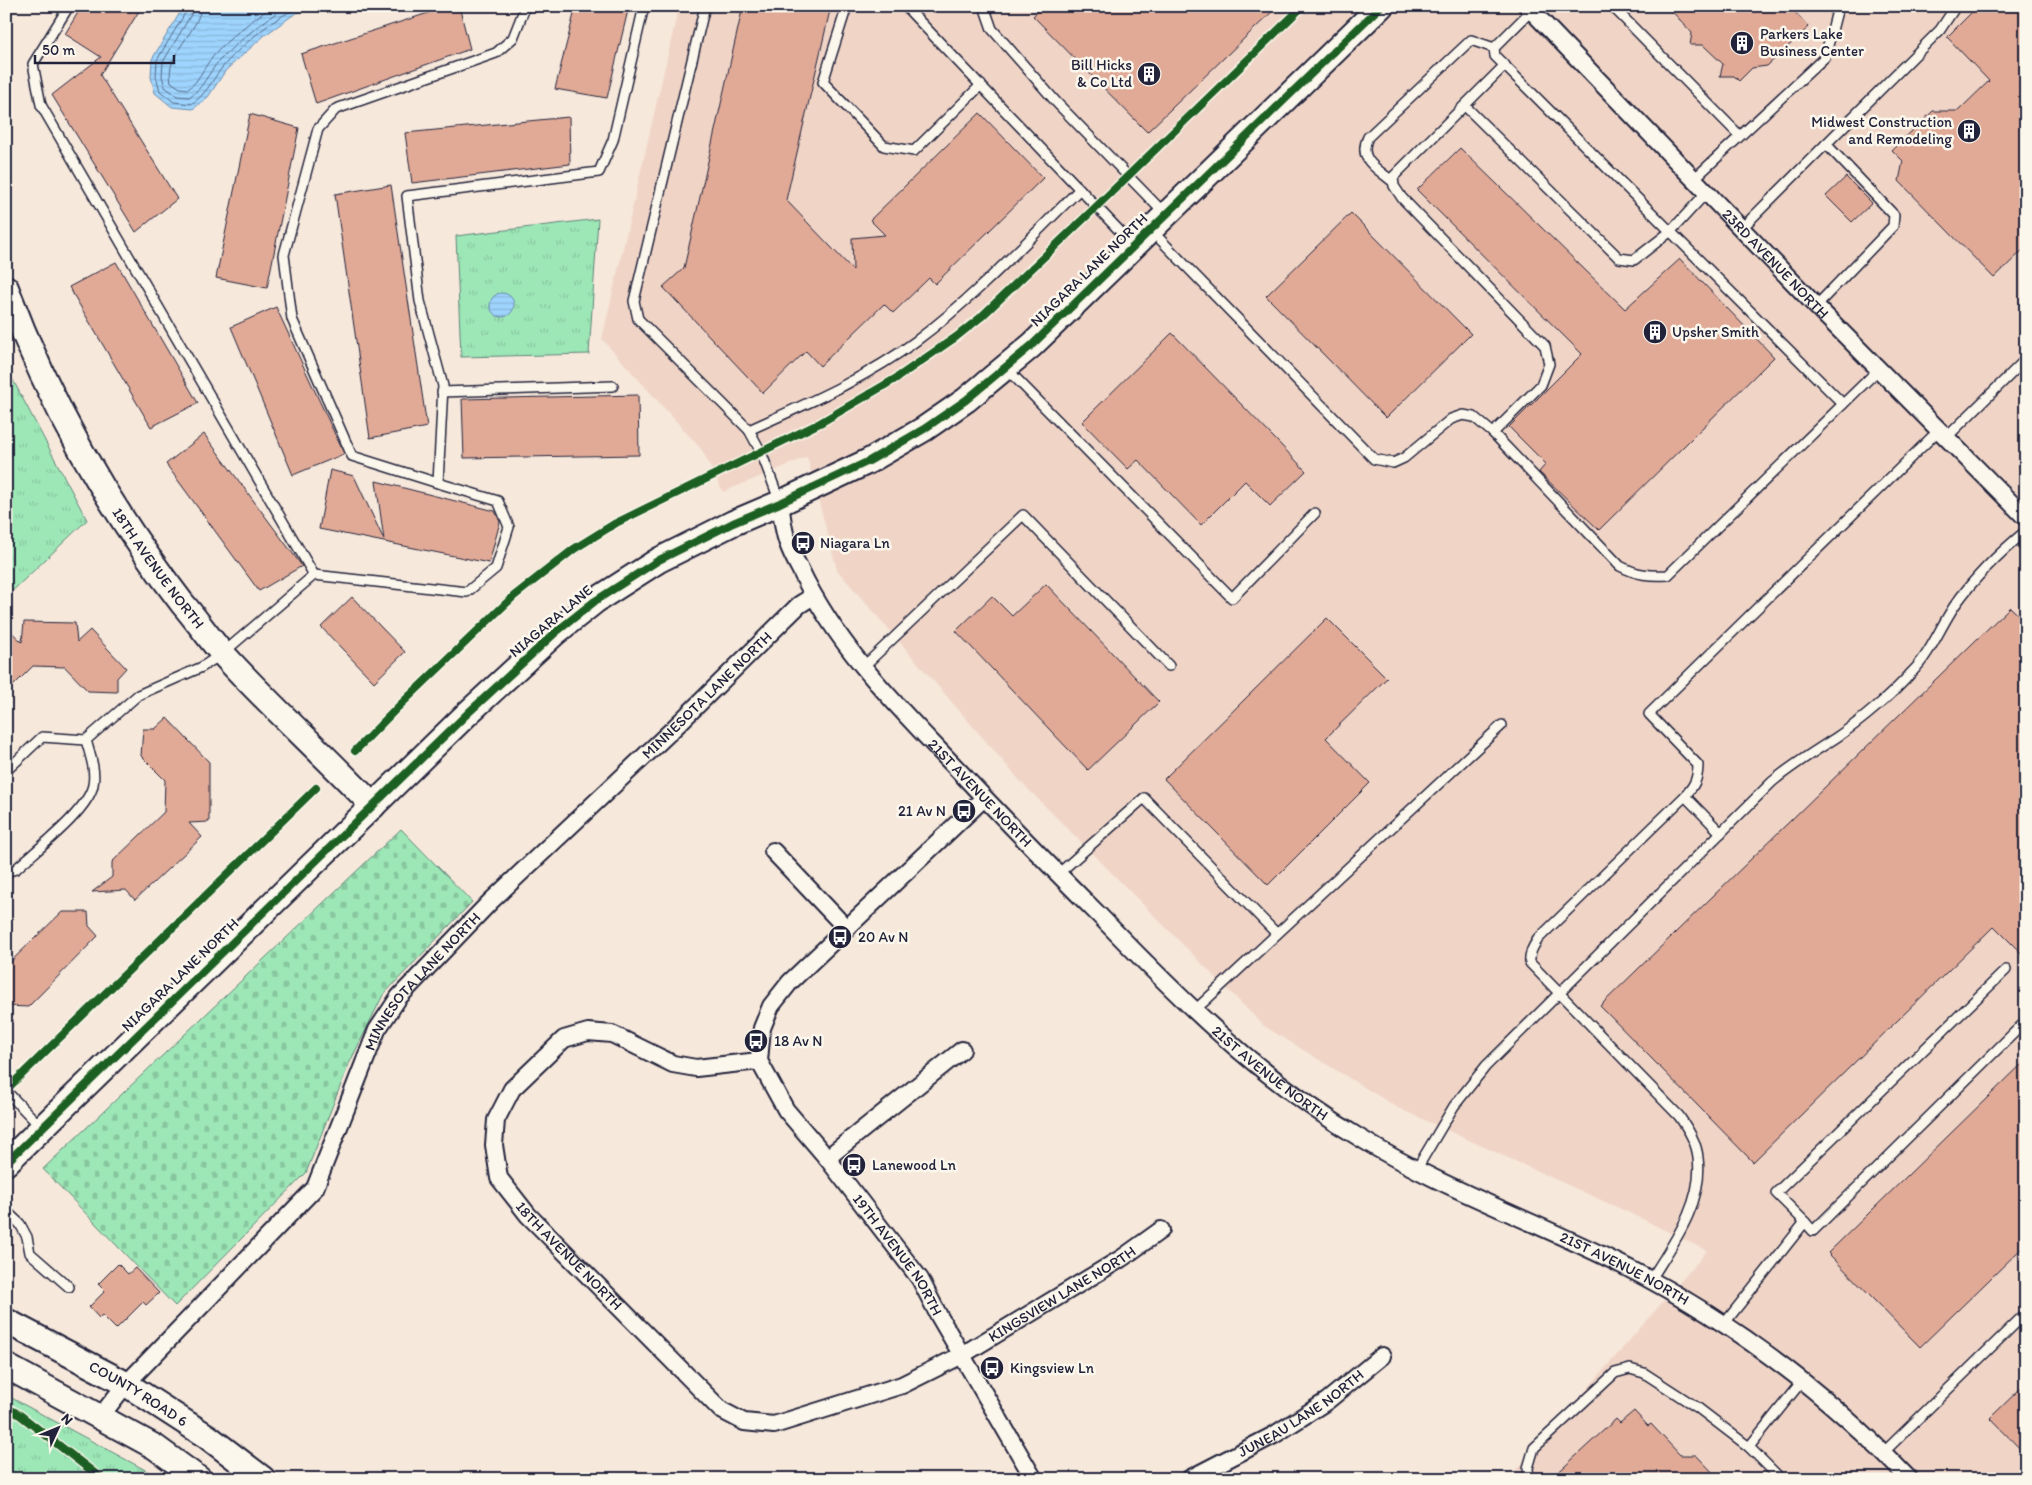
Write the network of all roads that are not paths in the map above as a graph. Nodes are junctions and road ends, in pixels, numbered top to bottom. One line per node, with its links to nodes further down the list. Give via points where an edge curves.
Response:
1 (70, 6): 43 (lane, via 33,64 41,105)
2 (524, 6): 38 (lane, via 513,38 496,53 336,109 318,129 284,255 292,319 352,456)
3 (644, 6): 33 (lane, via 613,140 599,172 407,196 420,301)
4 (705, 6): 35 (lane, via 634,301 638,319)
5 (847, 6): 15 (lane, via 824,82 884,146 914,151)
6 (905, 6): 15 (lane)
7 (984, 6): 23 (lane, via 992,29)
8 (1381, 6): 23 (street, NIAGARA LANE NORTH)
9 (1612, 6): 17 (lane)
10 (1956, 6): 18 (lane, via 1940,30)
11 (1529, 8): 13 (lane); 19 (street, 23RD AVENUE NORTH)
12 (1837, 8): 17 (lane, via 1825,57)
13 (1494, 48): 14 (lane, via 1495,56); 20 (lane, via 1472,40 1368,137 1363,147 1366,159)
14 (1505, 65): 16 (lane); 25 (lane)
15 (981, 84): 21 (lane)
16 (1465, 106): 20 (lane, via 1393,177); 25 (lane, via 1619,258 1634,260)
17 (1739, 135): 19 (lane)
18 (1826, 144): 24 (lane); 28 (lane, via 1894,215 1893,226)
19 (1694, 179): 22 (street, 23RD AVENUE NORTH)
20 (1393, 182): 36 (lane, via 1402,198 1545,346 1549,364 1541,385)
21 (1080, 189): 26 (lane); 35 (lane, via 963,302 915,342 811,402)
22 (1706, 193): 24 (street, 23RD AVENUE NORTH); 25 (lane)
23 (1158, 222): 26 (street, NIAGARA LANE NORTH); 36 (lane, via 1374,459 1393,463 1404,458 1451,419 1463,415 1474,417)
24 (1740, 229): 28 (street, 23RD AVENUE NORTH)
25 (1670, 231): 34 (lane)
26 (1134, 246): 30 (street, NIAGARA LANE NORTH)
27 (6, 288): 45 (street, 18TH AVENUE NORTH, via 62,417 105,494 156,568)
28 (1816, 306): 31 (street, 23RD AVENUE NORTH)
29 (2026, 359): 37 (lane)
30 (1006, 368): 39 (street, NIAGARA LANE NORTH, via 959,405 894,448); 40 (lane, via 1232,598)
31 (1879, 369): 34 (lane); 37 (street, 23RD AVENUE NORTH)
32 (612, 386): 33 (lane)
33 (442, 392): 38 (lane)
34 (1843, 404): 36 (lane, via 1668,576 1634,573 1620,566)
35 (749, 430): 39 (lane)
36 (1493, 433)
37 (1943, 434): 41 (street, 23RD AVENUE NORTH); 51 (lane, via 1649,714 1698,765 1694,785)
38 (438, 483): 43 (lane, via 498,501 509,527 496,568 467,592)
39 (780, 503): 44 (street, 21ST AVENUE NORTH, via 787,541); 53 (street, NIAGARA LANE, via 659,560 595,601 523,661)
40 (1315, 513)
41 (2026, 518)
42 (2026, 531): 54 (lane, via 1971,584 1922,662 1910,675 1839,736 1788,768)
43 (314, 575): 45 (lane)
44 (813, 596): 47 (street, 21ST AVENUE NORTH); 83 (street, MINNESOTA LANE NORTH, via 799,605 498,894 399,997 377,1030 315,1188)
45 (223, 653): 49 (lane, via 202,667 138,695); 53 (street, 18TH AVENUE NORTH)
46 (1169, 666): 47 (lane, via 1023,515)
47 (864, 667): 52 (street, 21ST AVENUE NORTH)
48 (1502, 725): 59 (lane)
49 (86, 740): 50 (lane, via 42,736); 56 (lane, via 94,772 93,787 78,812 16,869)
50 (6, 771)
51 (1685, 796): 54 (lane); 61 (lane, via 1533,946 1530,963)
52 (984, 798): 57 (street, 21ST AVENUE NORTH); 58 (street)
53 (373, 806): 67 (street, NIAGARA LANE NORTH)
54 (1721, 833): 61 (lane)
55 (773, 851): 58 (street)
56 (6, 872)
57 (1058, 874): 59 (lane, via 1144,798); 62 (street, 21ST AVENUE NORTH)
58 (848, 929): 65 (street, via 790,982 771,1006 762,1028)
59 (1276, 933): 62 (lane)
60 (2006, 970): 72 (lane, via 1776,1193)
61 (1559, 994): 70 (lane, via 1471,1084); 74 (lane, via 1679,1116 1690,1133 1698,1156 1699,1176 1694,1201)
62 (1194, 1011): 70 (street, 21ST AVENUE NORTH, via 1287,1089 1358,1137)
63 (2026, 1021): 72 (lane, via 1813,1231)
64 (962, 1050): 68 (street)
65 (759, 1061): 68 (street, 19TH AVENUE NORTH, via 786,1110); 79 (street, 18TH AVENUE NORTH, via 696,1068 673,1064 612,1034 588,1032 564,1039 512,1089 496,1120 494,1145 499,1178 528,1215 722,1410 744,1422 774,1425 784,1422 902,1385)
66 (6, 1091): 67 (lane)
67 (42, 1128): 69 (street, NIAGARA LANE NORTH)
68 (828, 1158): 79 (street, 19TH AVENUE NORTH, via 920,1279)
69 (6, 1163)
70 (1416, 1170): 74 (street, 21ST AVENUE NORTH)
71 (6, 1211): 75 (lane, via 20,1224 30,1253)
72 (1805, 1222): 78 (lane)
73 (1161, 1230): 79 (street, KINGSVIEW LANE NORTH, via 1122,1258)
74 (1650, 1281): 78 (street, 21ST AVENUE NORTH)
75 (69, 1287)
76 (2026, 1313): 86 (lane)
77 (6, 1321): 83 (street, COUNTY ROAD 6)
78 (1724, 1324): 82 (street, 21ST AVENUE NORTH)
79 (962, 1355): 89 (street, 19TH AVENUE NORTH)
80 (1382, 1356): 90 (street, JUNEAU LANE NORTH, via 1327,1401 1274,1435)
81 (6, 1366): 84 (street)
82 (1802, 1381): 85 (lane); 86 (street, 21ST AVENUE NORTH)
83 (126, 1384): 84 (street, MINNESOTA LANE NORTH); 88 (street, COUNTY ROAD 6, via 208,1437)
84 (100, 1417): 87 (street, via 155,1447)
85 (1750, 1447): 91 (lane, via 1644,1373 1622,1370 1534,1448 1528,1468); 92 (lane)
86 (1883, 1452): 93 (street, 21ST AVENUE NORTH)
87 (199, 1479)
88 (263, 1479)
89 (1034, 1479)
90 (1189, 1479)
91 (1529, 1479)
92 (1781, 1479)
93 (1909, 1479)

